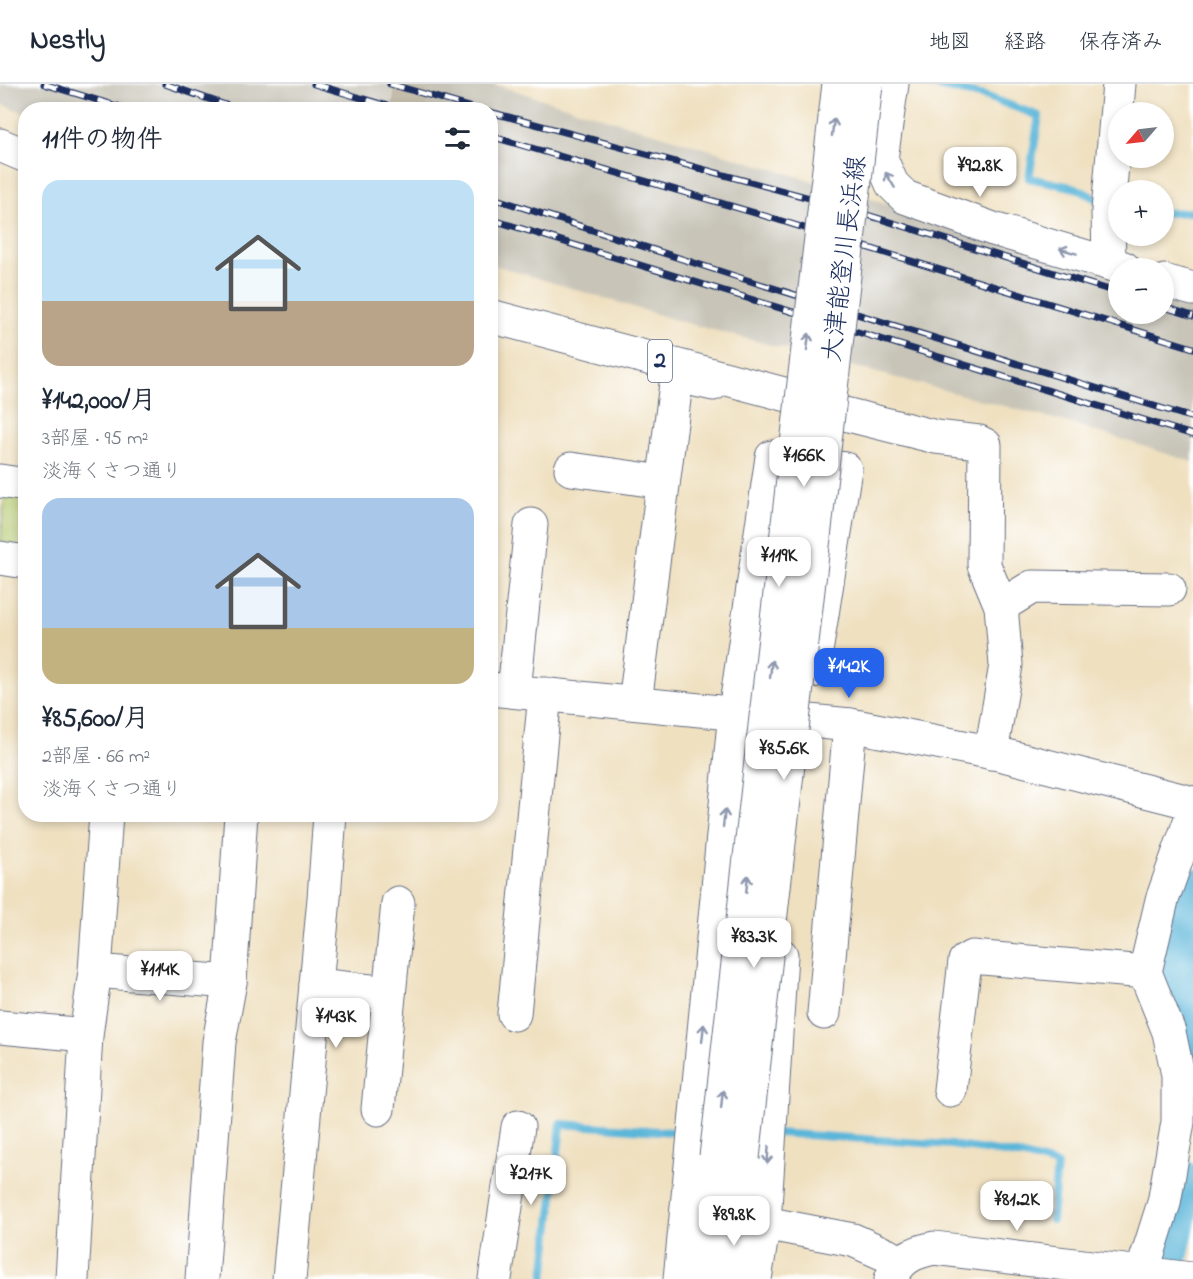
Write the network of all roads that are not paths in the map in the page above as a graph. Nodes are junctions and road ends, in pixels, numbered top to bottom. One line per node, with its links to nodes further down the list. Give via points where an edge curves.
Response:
1 (838, 84): 10 (street, 大津能登川長浜線, one-way to 1, bridge)
2 (866, 84): 10 (street, 大津能登川長浜線, bridge)
3 (892, 84): 6 (street, one-way to 3, via 905,197 892,184 881,159)
4 (1119, 84): 5 (street, via 1109,203)
5 (1115, 258)
6 (1108, 264)
7 (1174, 284): 8 (street)
8 (1193, 289)
9 (498, 318): 10 (street, 2)
10 (815, 403): 46 (street, bridge)
11 (571, 469): 13 (street)
12 (0, 481): 14 (street)
13 (663, 482): 19 (street, via 677,376 853,414 936,437 979,442 985,445 984,565); 21 (street)
14 (18, 483)
15 (531, 525): 20 (street)
16 (0, 558): 17 (street)
17 (18, 561)
18 (1169, 590): 19 (street, via 1032,587)
19 (1001, 606): 25 (street, via 1006,665)
20 (516, 691): 21 (street); 40 (street)
21 (635, 703): 22 (street)
22 (735, 712): 23 (street); 23 (street, via 772,457 845,469); 55 (street, one-way to 22)
23 (806, 720): 24 (street); 34 (street)
24 (850, 725): 25 (street); 35 (street)
25 (991, 753): 26 (street)
26 (1193, 803)
27 (1193, 813): 33 (street, via 1162,900)
28 (105, 822): 32 (street)
29 (240, 822): 36 (street)
30 (329, 822): 37 (street)
31 (398, 903): 38 (street)
32 (94, 971): 36 (street); 42 (street)
33 (1145, 972): 43 (street, via 972,957 966,961); 49 (street, via 1169,1032 1178,1075 1178,1122 1164,1203)
34 (779, 979): 35 (street); 47 (street, one-way to 47)
35 (827, 979): 39 (street)
36 (230, 981): 52 (street, via 219,1042)
37 (316, 985): 38 (street); 53 (street)
38 (388, 993): 44 (street)
39 (824, 1013)
40 (514, 1014)
41 (0, 1027): 42 (street)
42 (86, 1035): 51 (street)
43 (950, 1090)
44 (378, 1109)
45 (518, 1127): 54 (street)
46 (729, 1157): 56 (street); 57 (street)
47 (764, 1223): 48 (street, via 853,1240); 58 (street)
48 (895, 1270): 49 (street, via 913,1252 934,1248)
49 (1144, 1276): 50 (street)
50 (1186, 1278): 59 (street)
51 (72, 1279)
52 (202, 1279)
53 (289, 1279)
54 (495, 1279)
55 (680, 1279)
56 (704, 1279)
57 (732, 1279)
58 (755, 1279)
59 (1192, 1279)

